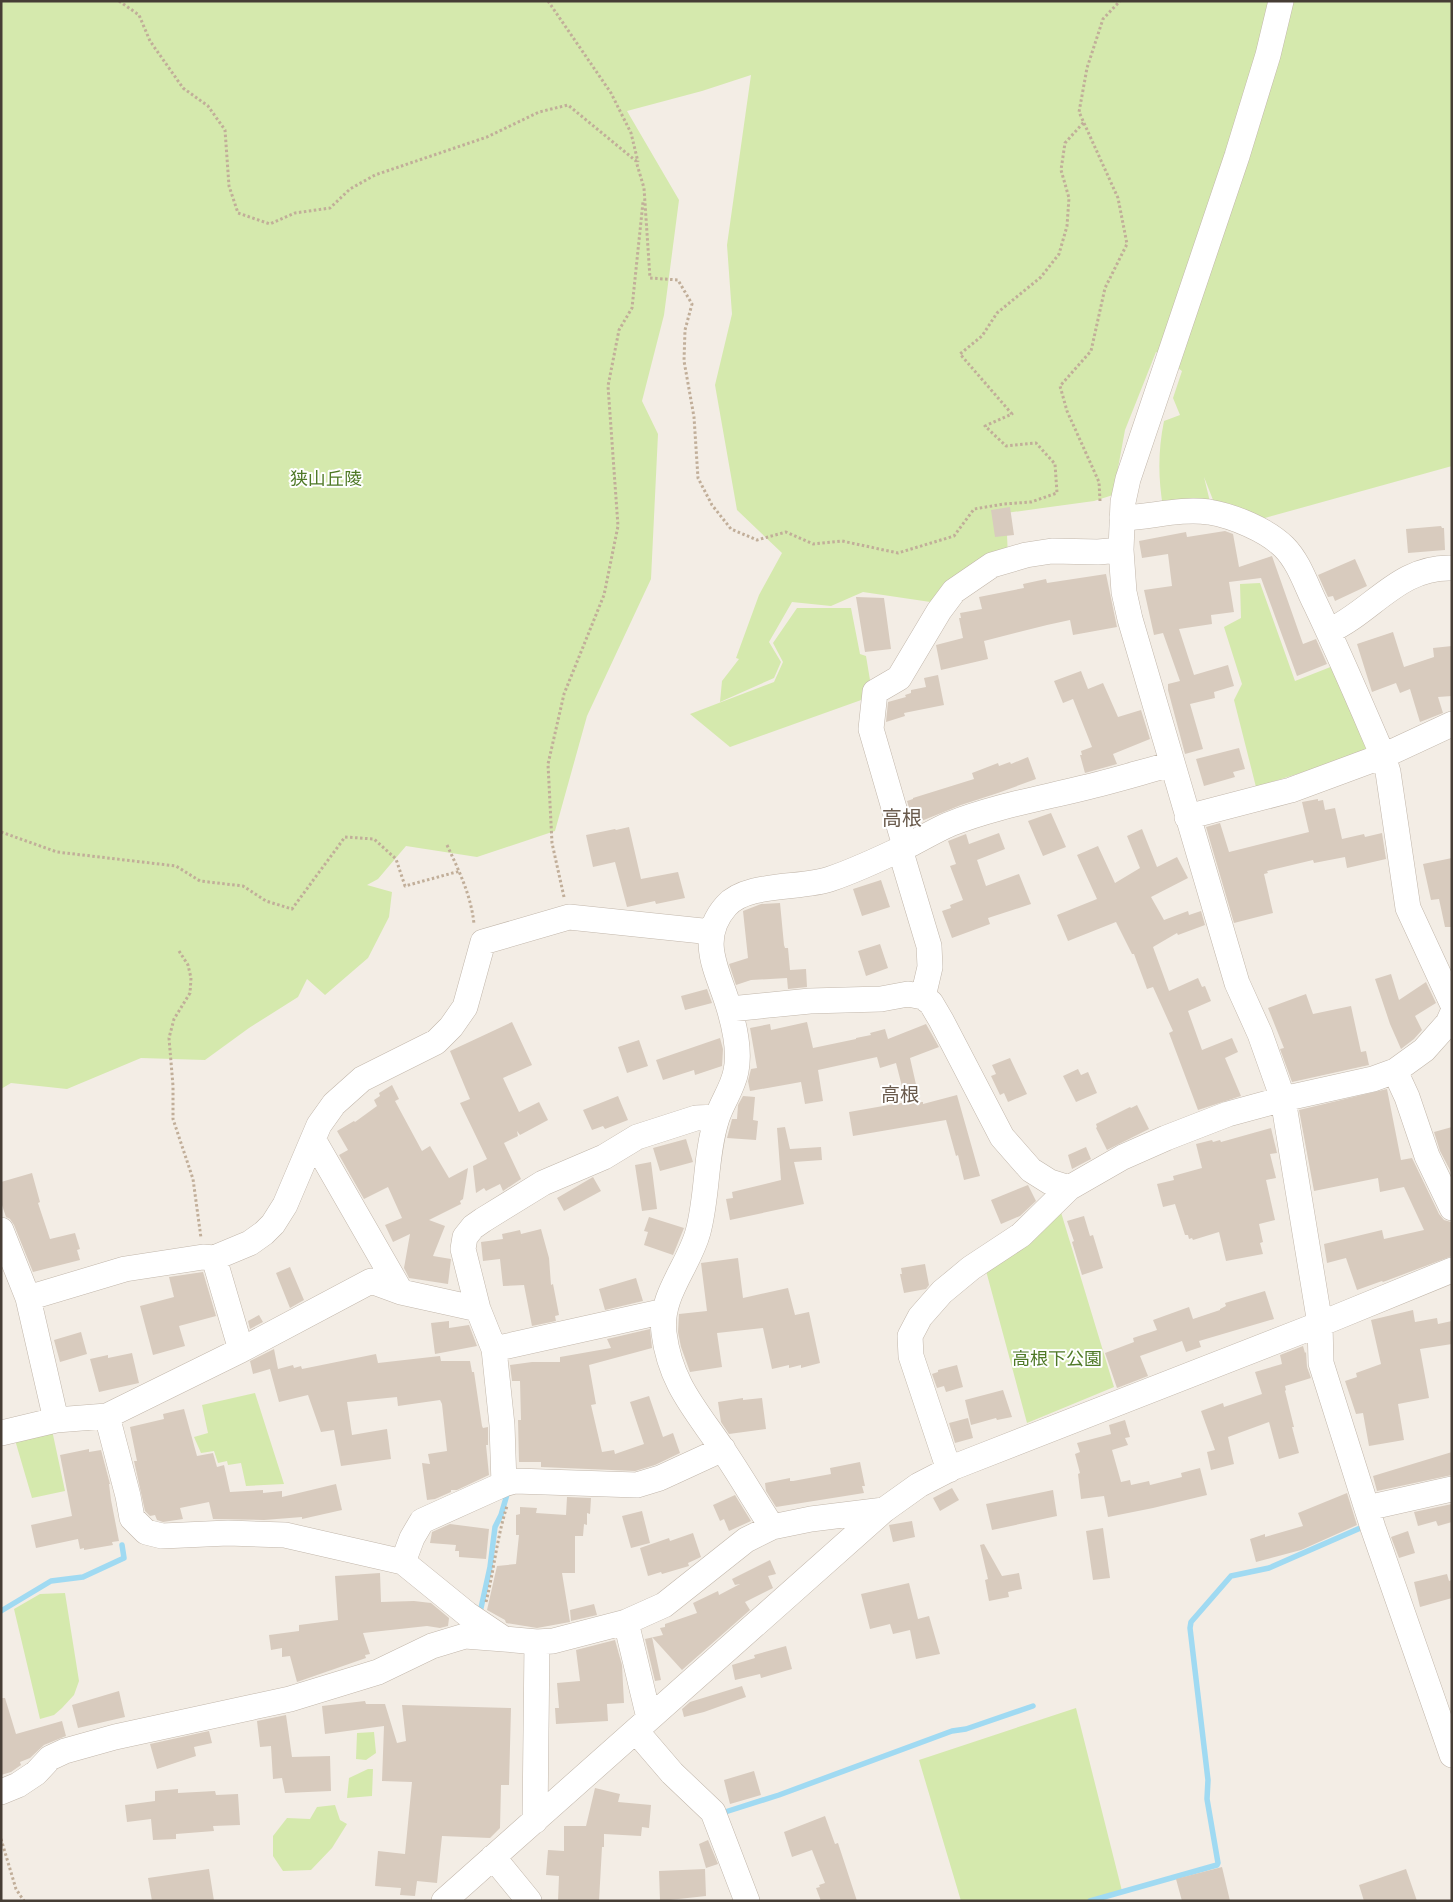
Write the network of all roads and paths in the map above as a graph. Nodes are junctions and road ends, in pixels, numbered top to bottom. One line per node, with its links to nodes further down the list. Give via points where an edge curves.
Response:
1 (119, 1): 6 (path, via 139,15 150,41 183,88 208,106 225,130 229,186 238,213 270,224 295,213 330,208 350,188 375,175 487,136 539,112 568,105 636,161)
2 (548, 1): 6 (path, via 611,93 631,133)
3 (1120, 1): 5 (path, via 1103,19 1087,68 1079,112)
4 (1281, 1): 7 (street, via 1237,156 1134,458 1123,502)
5 (1084, 122): 6 (path, via 1065,143 1061,170 1069,198 1067,226 1059,254 1041,276 997,313 982,336 960,354 1012,414 985,426 1006,446 1036,443 1055,464 1057,493 1031,502 974,509 954,536 898,553 842,541 813,544 786,532 757,540 731,529 712,505 698,478 694,417 684,361 685,330 692,304 678,280 650,278); 7 (path, via 1118,198 1128,244 1105,288 1091,351 1060,386 1067,411)
6 (644, 188): 19 (path, via 632,308 619,330 608,386 618,526 604,596 564,694 548,764 552,843)
7 (1111, 514): 8 (street); 10 (street, via 1209,512 1271,536 1297,565)
8 (1121, 550): 13 (street, via 1124,592 1130,618); 17 (street, via 1026,554 992,565 954,591 898,678 875,692 871,729)
9 (1452, 568): 10 (street, via 1411,575)
10 (1329, 631): 12 (street)
11 (1452, 724): 12 (street)
12 (1383, 756): 14 (street, via 1291,790); 24 (street, via 1408,908)
13 (1172, 764): 14 (street); 17 (street, via 994,808 948,824)
14 (1187, 817): 28 (street, via 1237,983 1260,1034)
15 (1, 832): 18 (path, via 57,852 176,866 200,881 243,886 266,902 292,909 345,837 374,839 396,859 406,886)
16 (447, 845): 18 (path)
17 (902, 848): 20 (street, via 828,880 741,896 728,904); 23 (street, via 928,946 930,967)
18 (460, 871): 21 (path, via 473,910 476,939)
19 (569, 918): 20 (street); 21 (street)
20 (712, 932): 25 (street, via 712,959)
21 (483, 942): 30 (street, via 465,1007 451,1027 436,1042 362,1079 325,1114)
22 (179, 951): 34 (path, via 192,978 190,993 174,1019 169,1038 173,1119 193,1179)
23 (924, 996): 25 (street, via 908,994 881,999 810,1001); 31 (street, via 941,1020 1002,1137 1031,1170 1050,1182)
24 (1452, 1003)
25 (730, 1009): 29 (street, via 737,1044 736,1070)
26 (1452, 1014): 27 (street, via 1424,1050)
27 (1395, 1071): 28 (street); 32 (street, via 1427,1156)
28 (1283, 1099): 31 (street, via 1228,1114 1166,1138 1123,1157); 40 (street)
29 (717, 1117): 38 (street, via 696,1118 637,1138 604,1157 543,1183 473,1227 465,1237 462,1249); 39 (street, via 699,1231)
30 (313, 1139): 34 (street, via 286,1205 273,1224 250,1243); 36 (street)
31 (1069, 1188): 47 (street, via 1021,1234 942,1292 920,1317 910,1336 911,1356)
32 (1452, 1208)
33 (1, 1230): 37 (street)
34 (209, 1257): 37 (street, via 126,1269); 42 (street)
35 (1452, 1270): 40 (street)
36 (401, 1292): 38 (street); 42 (street, via 371,1281)
37 (28, 1298): 44 (street)
38 (478, 1309): 41 (street)
39 (663, 1314): 41 (street); 46 (street, via 673,1374)
40 (1320, 1324): 47 (street); 50 (street, via 1321,1362)
41 (494, 1349): 48 (street)
42 (240, 1350): 43 (street)
43 (107, 1416): 44 (street); 53 (street, via 132,1518 146,1532 162,1536 285,1535)
44 (56, 1420): 45 (street)
45 (1, 1433)
46 (723, 1449): 48 (street, via 637,1486); 52 (street)
47 (949, 1470): 51 (street, via 919,1485)
48 (509, 1483): 53 (street, via 422,1521); 54 (path, via 498,1534 496,1562 484,1611)
49 (1452, 1488): 50 (street)
50 (1367, 1508): 59 (street)
51 (884, 1510): 52 (street); 58 (street)
52 (772, 1527): 55 (street, via 746,1540 664,1605)
53 (403, 1562): 54 (street)
54 (478, 1621): 56 (street)
55 (626, 1622): 57 (street, via 553,1641); 58 (street)
56 (504, 1639): 57 (street); 60 (street, via 465,1636 432,1646 378,1672 290,1699 65,1751 50,1758 36,1774)
57 (537, 1642): 61 (street)
58 (643, 1724): 61 (street); 67 (street, via 672,1773 713,1812)
59 (1452, 1755)
60 (1, 1792)
61 (535, 1821): 63 (street)
62 (1, 1838): 64 (path, via 16,1889)
63 (493, 1857): 65 (street); 66 (street)
64 (24, 1901)
65 (444, 1901)
66 (529, 1901)
67 (747, 1901)

